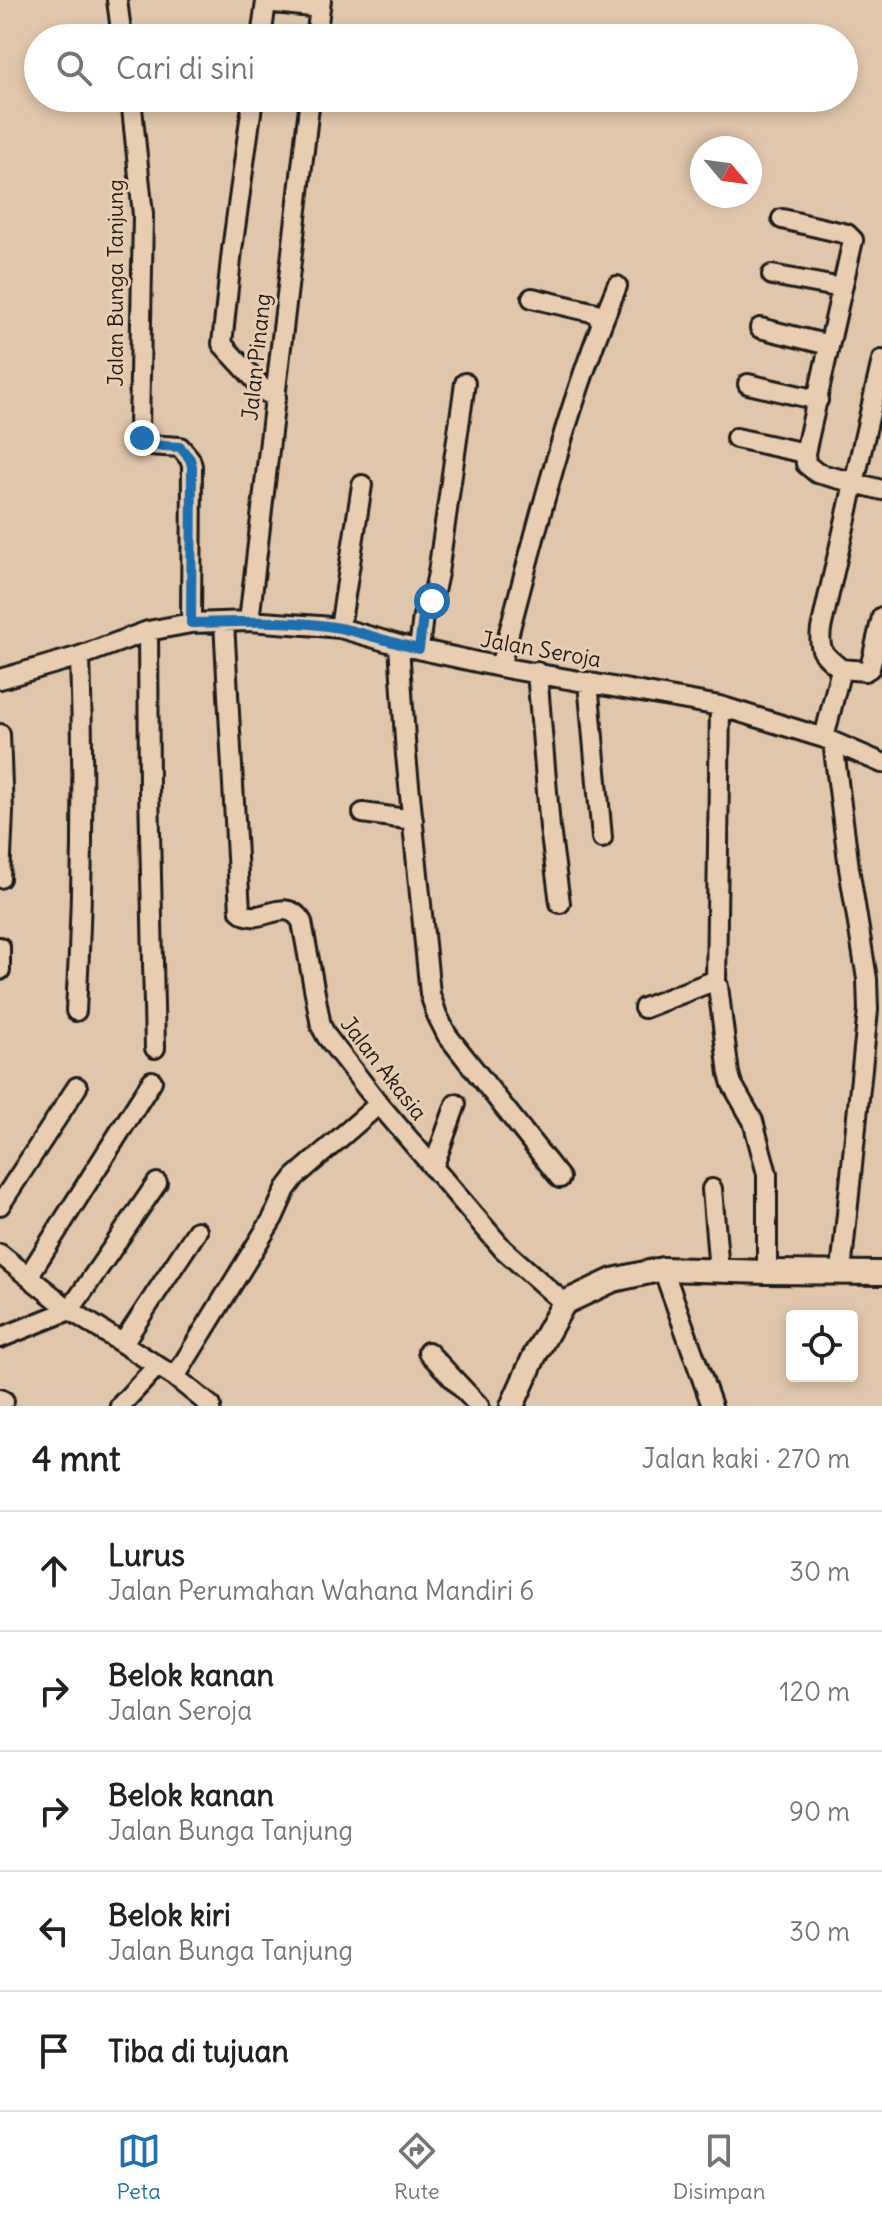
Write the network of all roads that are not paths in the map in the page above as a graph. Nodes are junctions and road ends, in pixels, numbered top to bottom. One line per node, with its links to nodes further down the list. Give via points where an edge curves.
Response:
1 (117, 0): 3 (street)
2 (320, 4): 4 (street, via 266,2); 5 (street)
3 (120, 24)
4 (263, 24)
5 (318, 24)
6 (132, 112): 30 (street, Jalan Bunga Tanjung, via 143,215 139,429 148,445 180,447 192,466)
7 (251, 112): 20 (street, via 222,344)
8 (308, 112): 20 (street, Jalan Pinang)
9 (782, 219): 12 (street, via 850,236)
10 (772, 275): 12 (street)
11 (617, 286): 14 (street)
12 (842, 288): 16 (street)
13 (532, 298): 14 (street, via 596,313)
14 (601, 323): 36 (street, via 565,426)
15 (760, 328): 16 (street)
16 (829, 345): 21 (street)
17 (882, 360): 24 (street)
18 (465, 383): 34 (street, via 438,573 423,616)
19 (748, 384): 21 (street)
20 (276, 397): 28 (street, Jalan Pinang)
21 (818, 400): 23 (street)
22 (736, 438): 23 (street)
23 (805, 453): 24 (street, via 812,470)
24 (854, 483): 26 (street); 37 (street, via 819,642)
25 (362, 485): 31 (street)
26 (882, 490)
27 (882, 617): 37 (street, via 870,668)
28 (249, 621): 29 (street, Jalan Seroja); 31 (street, Jalan Seroja)
29 (224, 622): 30 (street, Jalan Seroja); 58 (street, Jalan Akasia, via 240,911 249,917 288,909 298,915 321,1026)
30 (191, 623): 32 (street, Jalan Seroja)
31 (340, 628): 33 (street, Jalan Seroja)
32 (148, 631): 35 (street, Jalan Seroja); 55 (street)
33 (399, 645): 34 (street, Jalan Seroja); 46 (street)
34 (419, 649): 36 (street, Jalan Seroja)
35 (80, 656): 39 (street, Jalan Seroja); 54 (street)
36 (500, 667): 38 (street, Jalan Seroja)
37 (841, 669): 43 (street)
38 (537, 672): 40 (street, Jalan Seroja); 49 (street)
39 (0, 679)
40 (588, 682): 41 (street, Jalan Seroja); 47 (street)
41 (720, 706): 43 (street, Jalan Seroja); 52 (street)
42 (0, 734): 48 (street)
43 (828, 740): 44 (street, Jalan Seroja); 70 (street, via 868,1010)
44 (882, 763)
45 (363, 813): 46 (street)
46 (413, 820): 61 (street, via 430,994 437,1015 447,1035)
47 (602, 838)
48 (0, 878)
49 (560, 903)
50 (0, 947): 51 (street)
51 (0, 970)
52 (716, 984): 53 (street); 69 (street, via 729,1074 753,1121 767,1174)
53 (644, 1008)
54 (76, 1011)
55 (155, 1048)
56 (152, 1081): 72 (street)
57 (77, 1087): 64 (street)
58 (379, 1104): 60 (street, Jalan Akasia); 79 (street, via 286,1189)
59 (456, 1104): 60 (street)
60 (433, 1168): 73 (street, Jalan Akasia, via 503,1249)
61 (560, 1178)
62 (157, 1183): 74 (street)
63 (712, 1189): 68 (street)
64 (0, 1205)
65 (197, 1231): 76 (street)
66 (0, 1254): 72 (street)
67 (663, 1269): 68 (main road); 73 (main road, via 613,1280); 84 (street)
68 (719, 1271): 69 (main road)
69 (767, 1272): 70 (main road)
70 (841, 1272): 71 (main road)
71 (882, 1273)
72 (29, 1275): 74 (street)
73 (564, 1303): 83 (main road)
74 (70, 1310): 75 (street); 76 (street)
75 (0, 1338)
76 (123, 1343): 78 (street)
77 (428, 1352): 82 (street)
78 (157, 1366): 79 (street); 80 (street)
79 (175, 1377): 81 (street)
80 (120, 1406)
81 (211, 1406)
82 (479, 1406)
83 (512, 1406)
84 (712, 1406)

